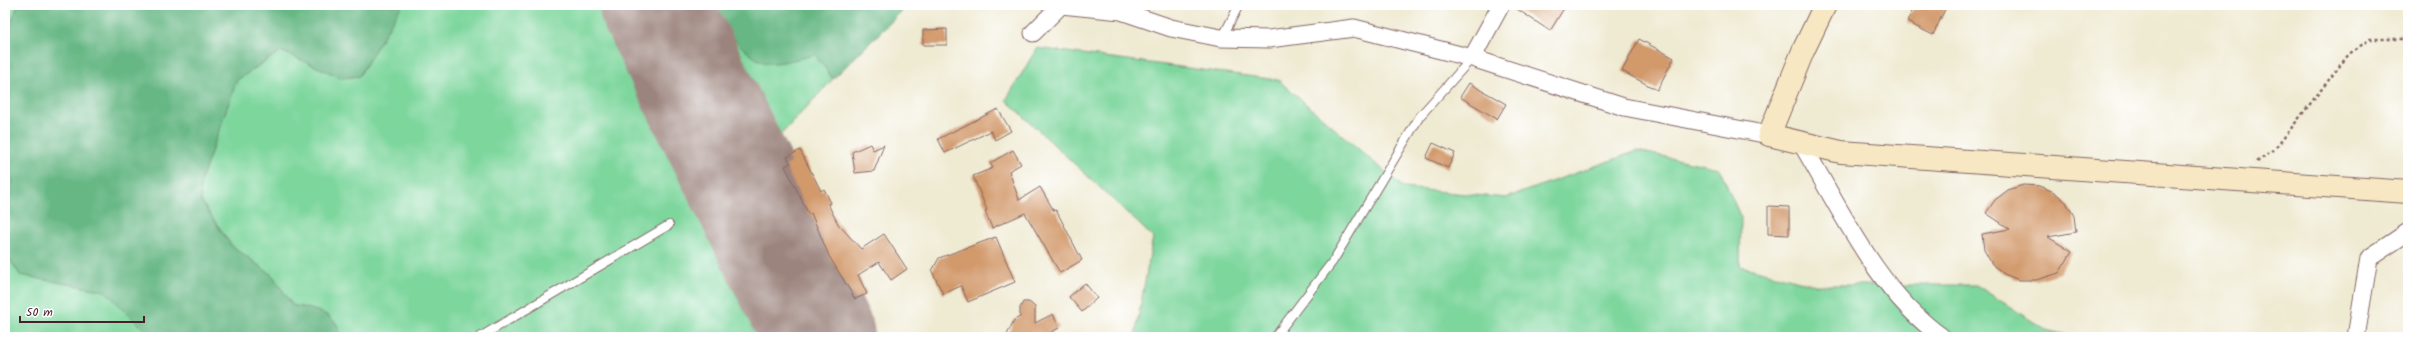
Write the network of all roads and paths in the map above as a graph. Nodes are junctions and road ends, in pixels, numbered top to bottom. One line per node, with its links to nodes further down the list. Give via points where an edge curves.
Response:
1 (1239, 5): 5 (lane)
2 (1501, 5): 7 (street)
3 (1825, 5): 8 (street)
4 (1033, 33): 5 (street, via 1061,5 1121,11 1171,28)
5 (1222, 38): 7 (street, via 1269,39 1354,28)
6 (2408, 39): 10 (path, via 2370,39 2349,54 2275,149)
7 (1472, 58): 8 (street, via 1624,107); 15 (lane, via 1420,116 1333,261)
8 (1768, 135): 9 (street)
9 (1800, 141): 11 (street, via 1841,152); 16 (street, via 1882,279 1920,321)
10 (2256, 163)
11 (2408, 192)
12 (669, 225): 14 (lane)
13 (2408, 232): 17 (street, via 2370,258)
14 (480, 337)
15 (1275, 337)
16 (1942, 337)
17 (2356, 337)

